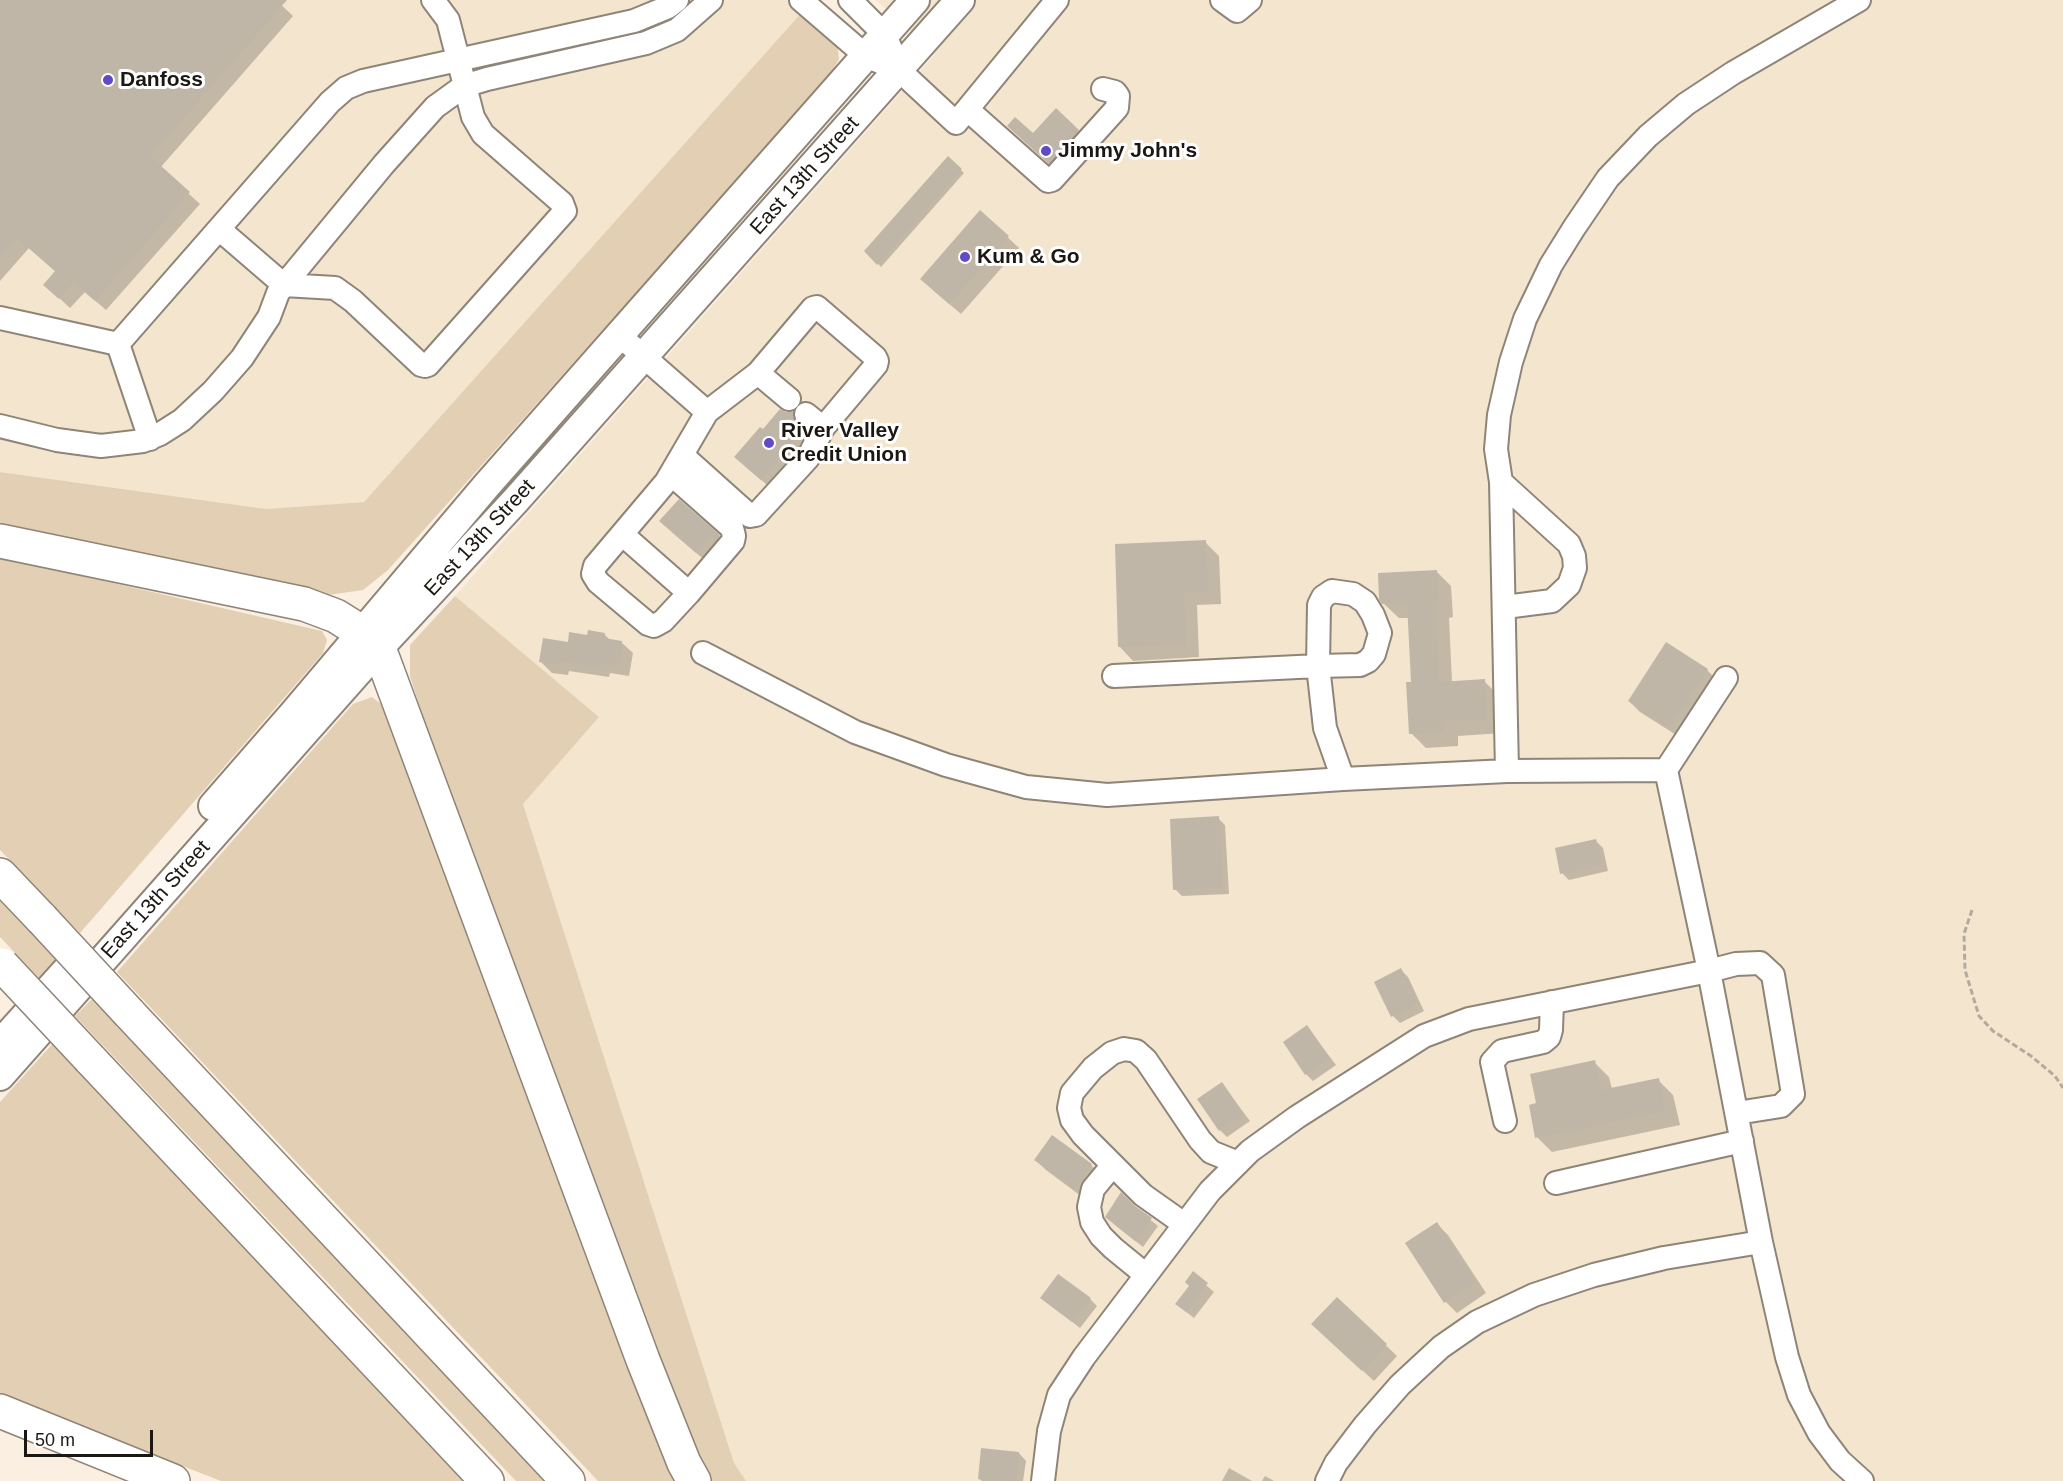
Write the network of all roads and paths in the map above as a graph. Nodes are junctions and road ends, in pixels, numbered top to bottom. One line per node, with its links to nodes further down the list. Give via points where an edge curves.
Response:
1 (433, 0): 14 (lane, via 448,20)
2 (677, 0): 14 (lane, via 634,21)
3 (711, 0): 16 (lane, via 677,30 646,43)
4 (801, 0): 13 (lane)
5 (915, 0): 12 (main road, East 13th Street)
6 (960, 0): 15 (main road, East 13th Street)
7 (1057, 0): 18 (lane)
8 (1222, 0): 9 (lane, via 1237,11)
9 (1250, 0)
10 (1858, 0): 31 (lane, via 1686,104 1608,178 1551,265 1525,319 1499,415 1496,449)
11 (851, 1): 12 (lane)
12 (885, 35): 13 (main road, East 13th Street); 15 (lane)
13 (866, 56): 15 (lane); 22 (main road, East 13th Street)
14 (458, 59): 16 (lane); 19 (lane, via 346,88)
15 (899, 70): 18 (lane, via 957,123); 24 (main road, East 13th Street)
16 (464, 86): 20 (lane, via 435,107); 20 (lane, via 472,117 483,134 562,204 565,211 428,365 422,365 335,288)
17 (1103, 88): 18 (lane, via 1118,96 1117,108 1048,181)
18 (968, 110)
19 (219, 229): 20 (lane); 23 (lane)
20 (284, 285): 29 (lane, via 242,358 182,420)
21 (0, 318): 23 (lane)
22 (619, 335): 24 (lane); 36 (main road, East 13th Street, via 487,485)
23 (118, 344): 29 (lane)
24 (644, 357): 27 (lane); 36 (main road, East 13th Street, via 516,500)
25 (758, 373): 26 (lane); 27 (lane); 30 (lane, via 809,311 817,307 877,361 814,421 808,458 753,516)
26 (789, 399)
27 (707, 412): 30 (lane)
28 (0, 426): 29 (lane, via 101,446)
29 (150, 439)
30 (677, 465): 32 (lane); 34 (lane, via 732,528 734,536)
31 (1501, 483): 35 (lane); 35 (lane, via 1569,544 1575,568 1569,585 1552,601)
32 (623, 535): 34 (lane); 34 (lane, via 595,566 593,574 598,582 654,626)
33 (0, 541): 36 (highway, via 304,604 336,616)
34 (689, 593)
35 (1505, 608): 41 (lane)
36 (371, 640): 48 (main road, East 13th Street); 49 (main road, East 13th Street); 64 (highway, via 643,1360)
37 (703, 653): 42 (lane, via 855,732 946,765 1026,788 1107,795)
38 (1114, 676): 42 (lane, via 1318,666 1325,728)
39 (1726, 678): 40 (lane)
40 (1666, 770): 41 (lane); 46 (lane)
41 (1507, 771): 42 (lane)
42 (1343, 779)
43 (0, 874): 63 (highway, bridge)
44 (1972, 910): 50 (path, via 1964,934 1965,970 1979,1016 1993,1031 2055,1076)
45 (1, 964): 62 (highway, bridge)
46 (1709, 971): 47 (lane); 51 (lane); 51 (lane, via 1760,963 1773,975 1793,1094 1781,1106)
47 (1552, 1002): 52 (lane, via 1549,1037 1543,1042 1502,1051 1492,1062); 54 (lane, via 1469,1019 1424,1036 1297,1116)
48 (0, 1044)
49 (0, 1076)
50 (2063, 1088)
51 (1737, 1113): 53 (lane)
52 (1504, 1121)
53 (1742, 1141): 56 (lane); 58 (lane)
54 (1238, 1163): 55 (lane, via 1211,1152 1146,1060 1136,1051 1124,1049 1093,1068 1072,1093 1069,1108 1083,1135); 57 (lane)
55 (1112, 1166): 57 (lane, via 1143,1196); 59 (lane, via 1093,1189 1089,1207 1092,1222 1113,1248)
56 (1556, 1183)
57 (1184, 1224): 59 (lane)
58 (1761, 1242): 66 (lane, via 1664,1258 1594,1275 1534,1294 1477,1322 1441,1347 1400,1385 1358,1434); 67 (lane, via 1799,1395 1819,1433 1840,1461)
59 (1146, 1275): 65 (lane, via 1059,1395 1049,1431)
60 (0, 1411): 61 (highway)
61 (173, 1481)
62 (487, 1481)
63 (568, 1481)
64 (694, 1481)
65 (1043, 1481)
66 (1327, 1481)
67 (1862, 1481)

